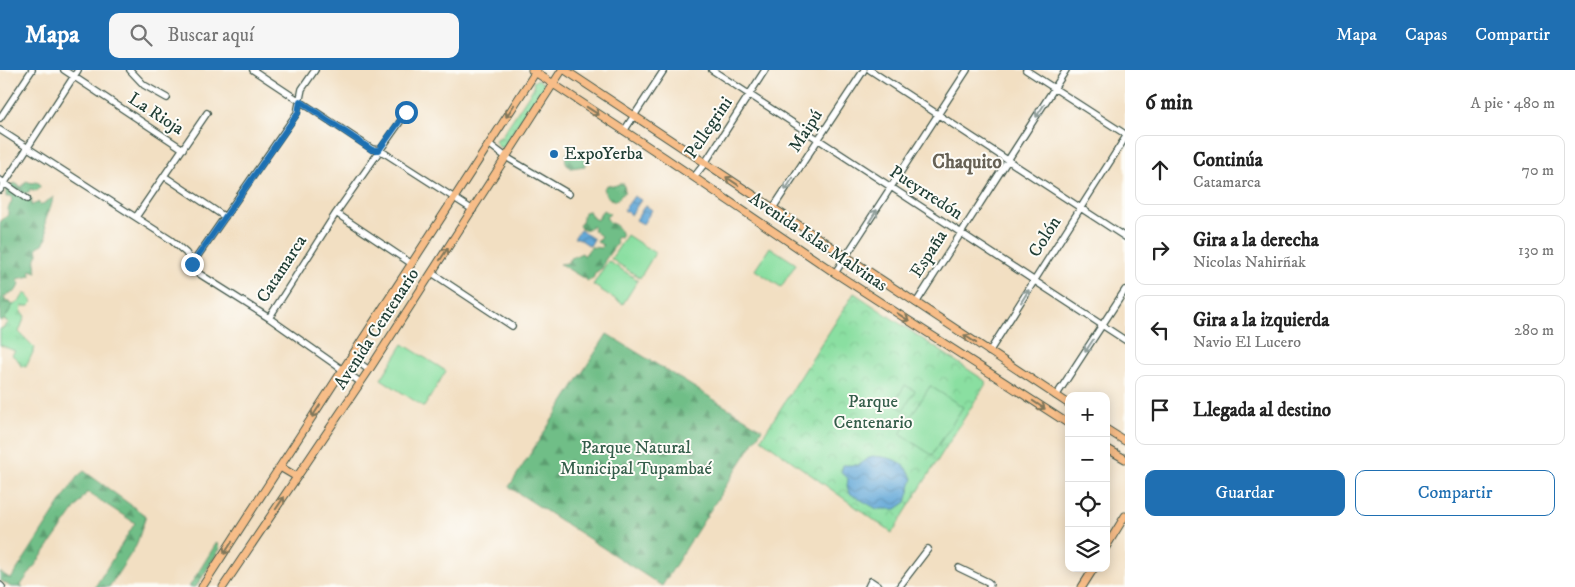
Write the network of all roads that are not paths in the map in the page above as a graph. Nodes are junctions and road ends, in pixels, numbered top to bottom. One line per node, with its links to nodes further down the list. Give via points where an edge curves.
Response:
1 (32, 70): 27 (street)
2 (64, 70): 17 (street, La Rioja)
3 (78, 70): 17 (street)
4 (130, 70): 21 (street, via 144,85)
5 (253, 70): 22 (street)
6 (315, 70): 22 (street, via 302,90)
7 (563, 70): 18 (main road, Avenida Centenario); 26 (main road, Avenida Islas Malvinas)
8 (664, 70): 26 (street)
9 (712, 70): 20 (street, Pueyrredón)
10 (765, 70): 20 (street, Pellegrini)
11 (864, 70): 31 (street, Maipú)
12 (870, 70): 25 (street)
13 (967, 70): 25 (street)
14 (1026, 70): 19 (street)
15 (1066, 70): 19 (street, España)
16 (535, 71): 18 (main road, Avenida Islas Malvinas); 32 (main road, Avenida Centenario, one-way to 32)
17 (74, 77): 33 (street); 34 (street, La Rioja)
18 (552, 84): 29 (main road, Avenida Islas Malvinas, one-way to 29); 36 (main road, Avenida Centenario)
19 (1055, 88): 30 (street); 37 (street, España, one-way to 37)
20 (750, 94): 31 (street, Pueyrredón); 38 (street, Pellegrini)
21 (167, 98)
22 (300, 101): 35 (street, via 372,150); 52 (street, via 298,113)
23 (406, 112): 35 (street, Catamarca)
24 (207, 113): 34 (street)
25 (938, 114): 37 (street); 42 (street)
26 (634, 116): 29 (street); 38 (main road, Avenida Islas Malvinas)
27 (0, 118)
28 (0, 130): 33 (street, Catamarca)
29 (624, 131): 40 (main road, Avenida Islas Malvinas)
30 (1125, 136): 48 (street, Colón)
31 (818, 140): 42 (street, Pueyrredón); 47 (street, Maipú, one-way to 47)
32 (489, 144): 36 (street); 45 (main road, Avenida Centenario)
33 (27, 147): 41 (street); 51 (street, Catamarca)
34 (183, 149): 39 (street)
35 (379, 150): 45 (street); 50 (street, Catamarca)
36 (506, 157): 44 (street); 49 (main road, Avenida Centenario)
37 (1008, 160): 48 (street); 53 (street, España)
38 (705, 163): 40 (street, Pellegrini); 47 (main road, Avenida Islas Malvinas, one-way to 38)
39 (164, 176): 51 (street); 52 (street)
40 (694, 177): 59 (main road, Avenida Islas Malvinas)
41 (2, 181): 43 (street); 46 (street)
42 (891, 187): 53 (street, Pueyrredón); 55 (street, one-way to 42)
43 (0, 190)
44 (569, 194)
45 (454, 198): 49 (street); 57 (main road, Avenida Centenario)
46 (27, 199)
47 (773, 208): 55 (main road, Avenida Islas Malvinas)
48 (1081, 208): 54 (street); 60 (street, Colón)
49 (473, 210): 58 (main road, Avenida Centenario, one-way to 49)
50 (336, 214): 57 (street); 63 (street, Catamarca)
51 (136, 217): 56 (street, Catamarca, via 171,240 186,253)
52 (225, 217): 56 (street)
53 (961, 233): 60 (street, Pueyrredón); 62 (street, España)
54 (1125, 237)
55 (846, 256): 59 (street); 62 (main road, Avenida Islas Malvinas)
56 (192, 264): 63 (street, Catamarca, via 198,273)
57 (412, 264): 68 (main road, Avenida Centenario)
58 (432, 273): 64 (street); 70 (main road, Avenida Centenario)
59 (835, 273): 74 (main road, Avenida Islas Malvinas, one-way to 74)
60 (1034, 281): 65 (street, Pueyrredón); 67 (street, Colón, one-way to 60)
61 (1125, 290): 65 (street)
62 (916, 303): 67 (main road, Avenida Islas Malvinas, one-way to 62)
63 (268, 318): 69 (street)
64 (512, 326)
65 (1102, 326): 66 (street, Pueyrredón); 72 (street, one-way to 72)
66 (1125, 340)
67 (989, 352): 72 (main road, Avenida Islas Malvinas)
68 (351, 357): 69 (main road, Avenida Centenario); 70 (street)
69 (343, 370): 71 (street); 79 (main road, Avenida Centenario, one-way to 79)
70 (369, 370): 71 (main road, Avenida Centenario)
71 (360, 382): 80 (main road, Avenida Centenario)
72 (1056, 396): 73 (main road, Avenida Islas Malvinas)
73 (1065, 402)
74 (1065, 421)
75 (1110, 432): 76 (main road)
76 (1125, 441)
77 (1110, 450): 78 (main road)
78 (1125, 459)
79 (280, 467): 80 (main road); 86 (main road, Avenida Centenario, one-way to 86)
80 (296, 477): 87 (main road, Avenida Centenario, one-way to 80)
81 (1125, 516): 82 (main road)
82 (1110, 540)
83 (928, 549): 90 (street)
84 (959, 568): 91 (street, via 988,582)
85 (1091, 572): 92 (main road)
86 (202, 587)
87 (223, 587)
88 (868, 587): 89 (street, via 871,581)
89 (880, 587)
90 (898, 587)
91 (989, 587)
92 (1082, 587)

